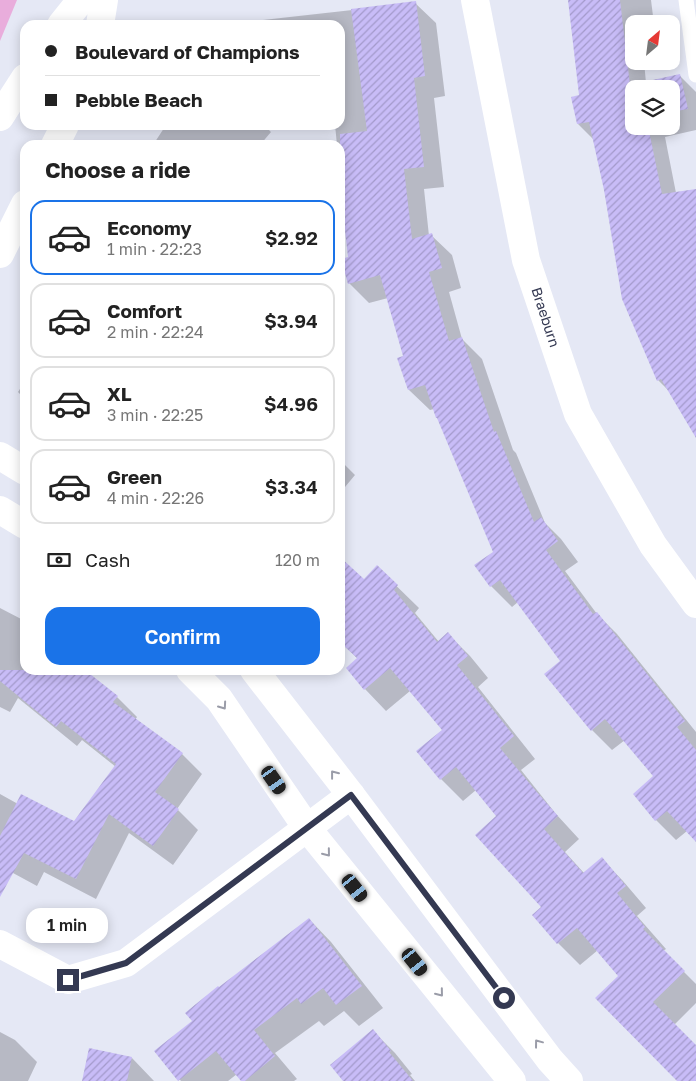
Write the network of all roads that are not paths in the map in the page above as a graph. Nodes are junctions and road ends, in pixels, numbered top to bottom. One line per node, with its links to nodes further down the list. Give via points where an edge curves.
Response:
1 (81, 0): 5 (street)
2 (104, 0): 6 (street)
3 (476, 0): 16 (street, Braeburn, via 526,260 578,414 653,545)
4 (686, 0): 7 (lane)
5 (65, 20)
6 (101, 20)
7 (696, 75)
8 (20, 86): 9 (street)
9 (0, 116)
10 (20, 214): 11 (street)
11 (0, 254)
12 (0, 456): 13 (street)
13 (20, 467)
14 (0, 510): 15 (street)
15 (20, 522)
16 (696, 604)
17 (195, 675): 20 (street, one-way to 20, via 218,699)
18 (258, 675): 19 (street, one-way to 18)
19 (351, 795): 20 (street); 23 (street, one-way to 19)
20 (307, 828): 21 (street, via 126,963 68,980); 22 (street, one-way to 22)
21 (0, 944)
22 (512, 1081)
23 (569, 1081)

